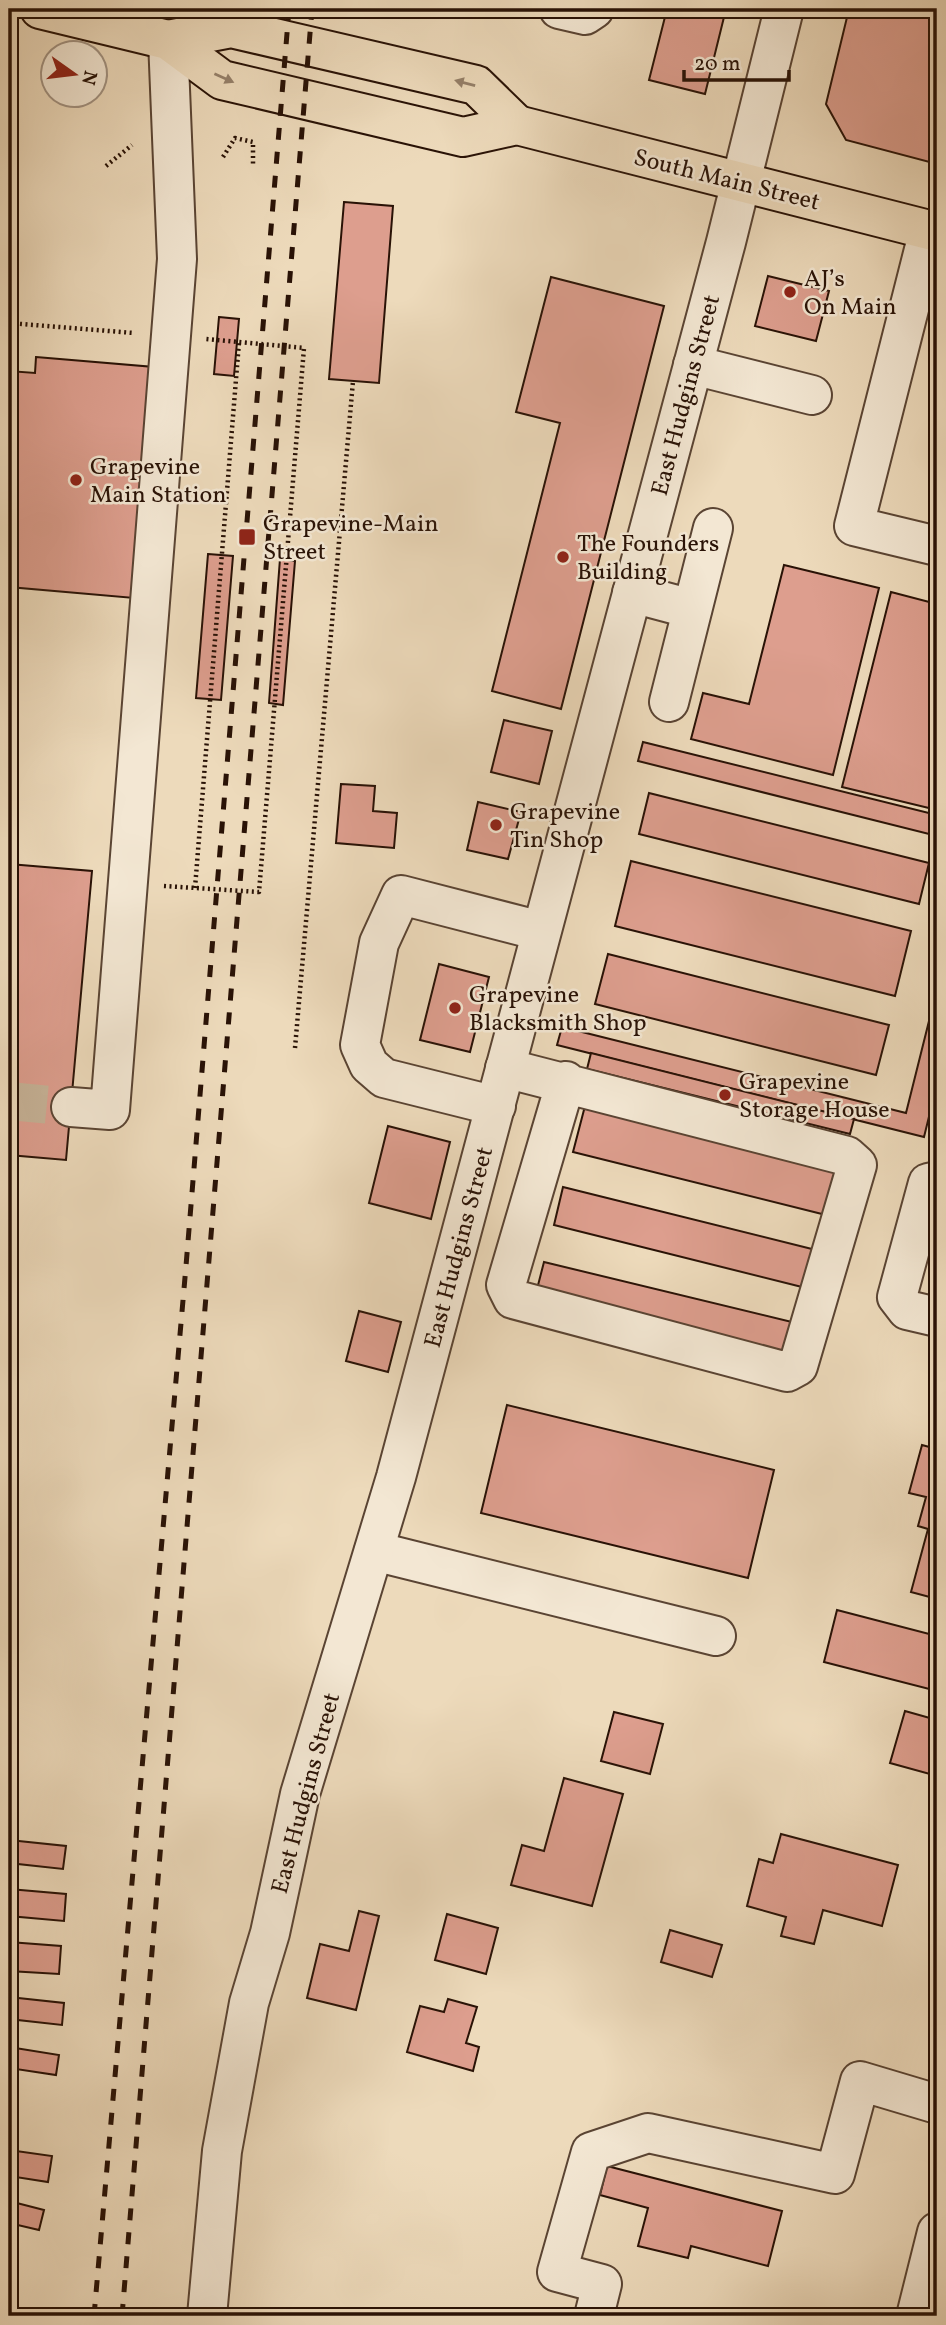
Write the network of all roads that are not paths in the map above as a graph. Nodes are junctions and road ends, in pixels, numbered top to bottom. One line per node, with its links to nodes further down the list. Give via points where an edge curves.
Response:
1 (40, 9): 5 (main road, South Main Street)
2 (559, 9): 3 (street, via 585,15)
3 (594, 9)
4 (784, 9): 7 (street, East Hudgins Street)
5 (168, 40): 6 (main road, South Main Street, one-way to 6, via 222,80 463,137); 6 (main road, South Main Street, one-way to 5, via 476,85 230,28); 20 (street, via 177,259 110,1110)
6 (517, 125): 7 (main road, South Main Street)
7 (740, 183): 8 (main road, South Main Street); 9 (street, East Hudgins Street)
8 (933, 231): 12 (street, via 854,526)
9 (693, 365): 10 (street); 13 (street, East Hudgins Street)
10 (812, 395)
11 (713, 528): 14 (street)
12 (937, 545)
13 (632, 593): 14 (street); 16 (street, East Hudgins Street)
14 (692, 609): 15 (street)
15 (669, 702)
16 (541, 931): 17 (street, East Hudgins Street); 19 (street, via 401,895 379,943 360,1045 369,1065 384,1078)
17 (505, 1068): 18 (street); 19 (street, East Hudgins Street)
18 (566, 1082): 18 (street, via 846,1156 857,1165 798,1366 787,1373 513,1298 506,1285)
19 (496, 1106): 23 (street, East Hudgins Street)
20 (71, 1107)
21 (937, 1181): 22 (street, via 928,1183 897,1297 907,1310)
22 (937, 1317)
23 (374, 1551): 24 (street); 27 (street, East Hudgins Street, via 300,1794 270,1933 249,2003 222,2151)
24 (716, 1636)
25 (937, 2104): 28 (street, via 860,2081 835,2174 648,2133 591,2152 557,2272 602,2284)
26 (937, 2232): 29 (street)
27 (207, 2316)
28 (594, 2316)
29 (916, 2316)

